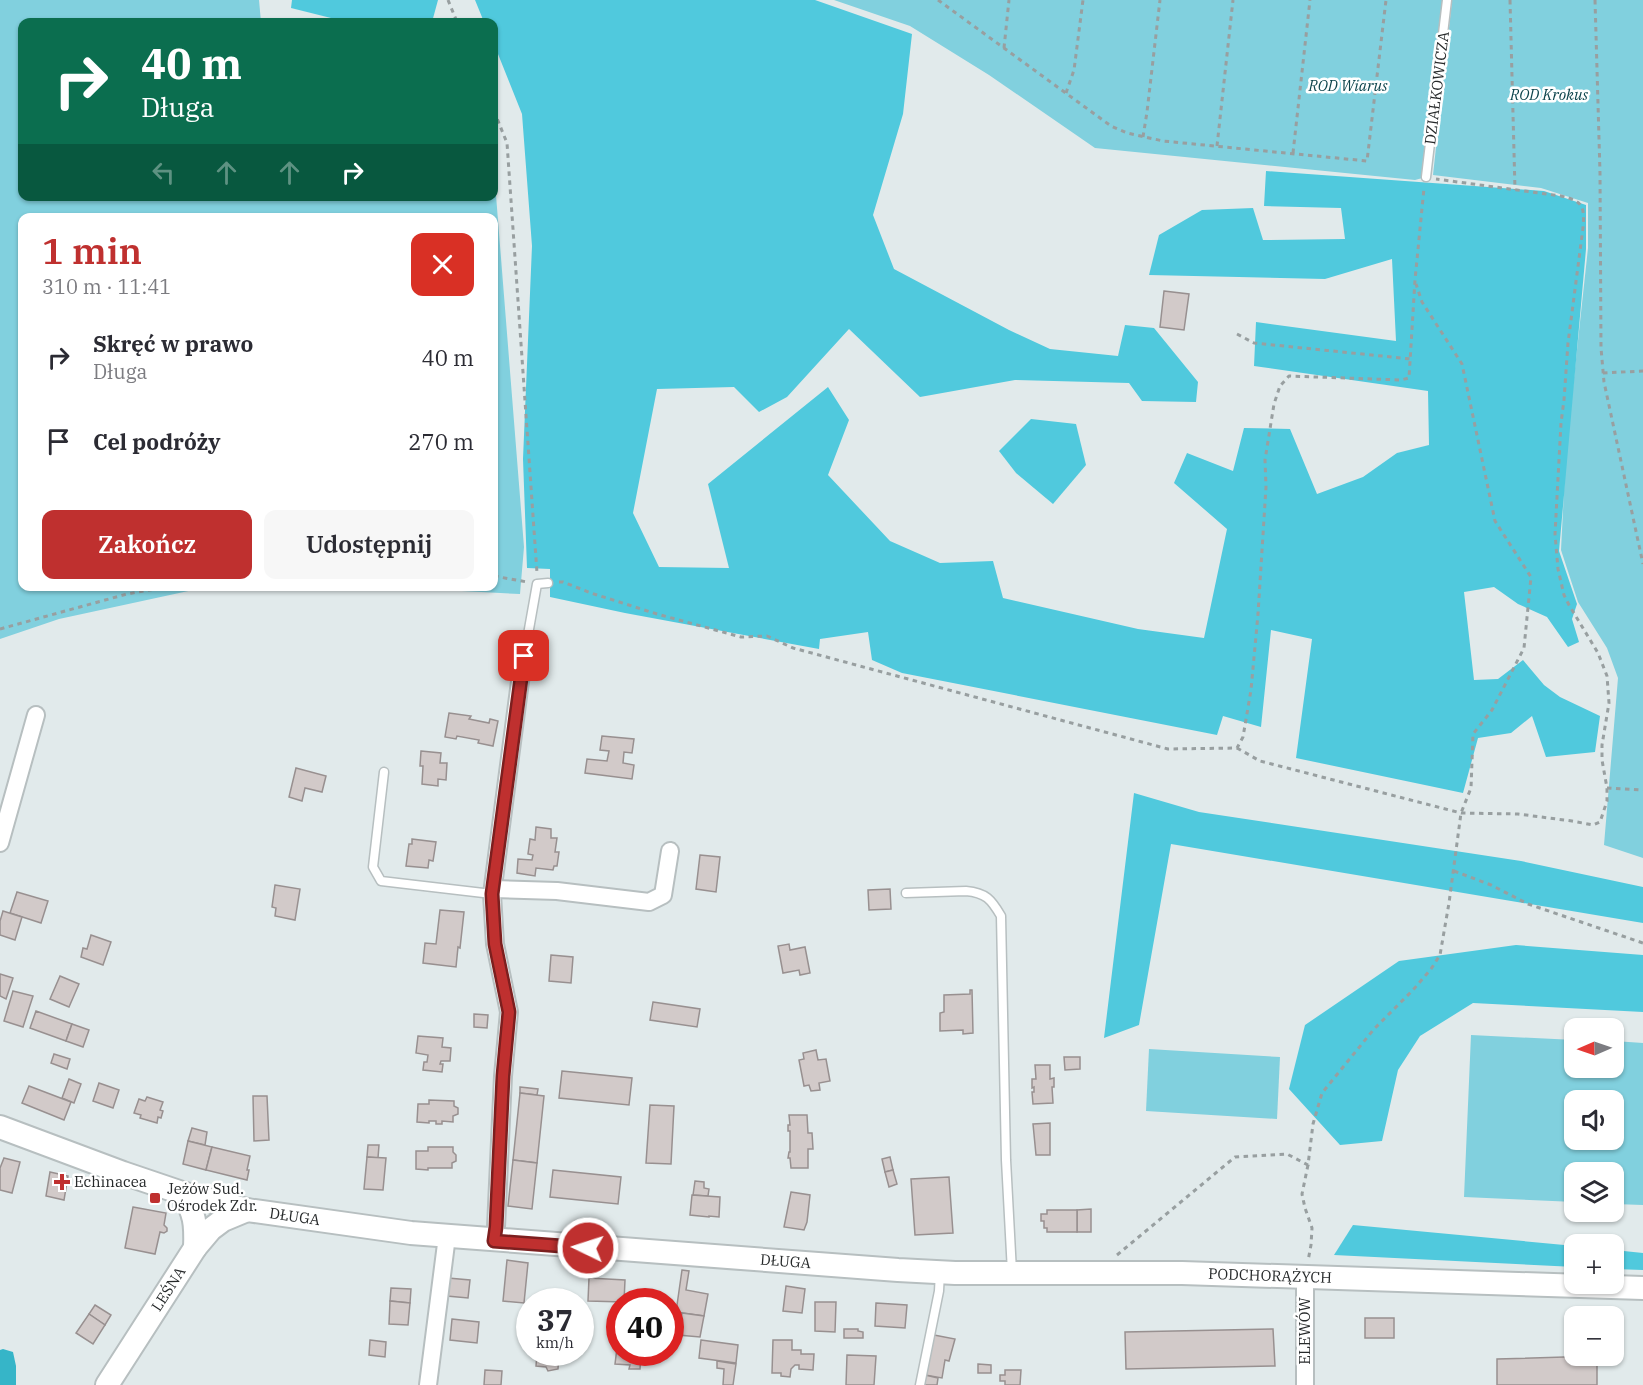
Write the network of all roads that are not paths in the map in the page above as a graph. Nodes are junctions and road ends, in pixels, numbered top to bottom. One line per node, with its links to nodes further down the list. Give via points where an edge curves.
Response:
1 (1447, 0): 2 (lane, DZIAŁKOWICZA)
2 (1426, 177)
3 (548, 583): 4 (lane, via 537,584)
4 (521, 674): 9 (street)
5 (36, 716): 7 (street)
6 (384, 772): 9 (lane, via 373,867 381,881)
7 (0, 843)
8 (670, 851): 9 (street, via 663,896 649,902 557,891)
9 (493, 891): 15 (street, via 495,944 509,1012)
10 (906, 894): 19 (lane, via 974,892 994,903 1001,916)
11 (0, 1126): 12 (street, DŁUGA)
12 (182, 1193): 13 (street, DŁUGA); 16 (street, via 192,1209)
13 (247, 1210): 14 (street, DŁUGA); 16 (street, LEŚNA, via 223,1220)
14 (447, 1236): 15 (street, DŁUGA); 23 (street)
15 (494, 1241): 17 (street, DŁUGA)
16 (195, 1248): 22 (street, LEŚNA)
17 (898, 1270): 18 (street, PODCHORĄŻYCH)
18 (940, 1272): 19 (street, PODCHORĄŻYCH); 24 (lane)
19 (1012, 1273): 20 (street, PODCHORĄŻYCH)
20 (1305, 1278): 21 (street, PODCHORĄŻYCH); 25 (street, ELEWÓW)
21 (1643, 1288)
22 (107, 1385)
23 (428, 1385)
24 (920, 1385)
25 (1305, 1385)

